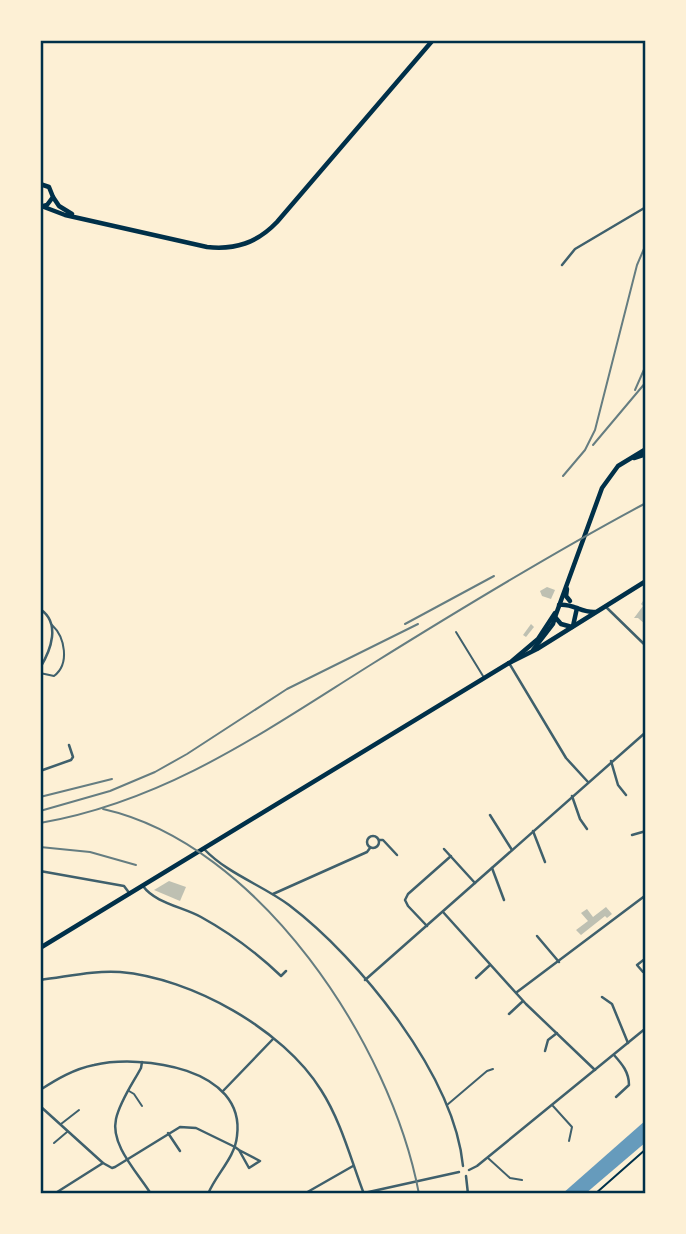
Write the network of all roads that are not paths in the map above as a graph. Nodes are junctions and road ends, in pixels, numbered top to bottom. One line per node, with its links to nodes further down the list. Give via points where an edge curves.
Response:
1 (433, 40): 6 (main road, via 277,222 256,240 233,248 207,247)
2 (40, 184): 3 (main road, via 49,187)
3 (53, 197): 4 (main road); 6 (main road, via 59,206)
4 (42, 207): 6 (main road)
5 (646, 207): 7 (street, via 575,249)
6 (82, 218)
7 (562, 265)
8 (646, 452): 9 (main road, via 608,477)
9 (571, 572): 12 (main road); 13 (main road, via 566,596)
10 (646, 581): 11 (main road)
11 (605, 606): 15 (main road); 20 (street)
12 (558, 608): 13 (main road, via 566,604); 16 (main road); 22 (main road, via 538,639)
13 (577, 608): 15 (main road); 18 (main road)
14 (40, 609): 17 (street)
15 (597, 611): 18 (main road)
16 (555, 617): 18 (main road); 21 (main road)
17 (52, 625): 23 (street, via 50,647); 24 (lane, via 62,642 62,666 54,676)
18 (573, 627): 21 (main road)
19 (456, 632): 25 (lane)
20 (646, 646)
21 (525, 657): 22 (main road)
22 (509, 663): 25 (main road); 30 (street, via 566,758)
23 (40, 668)
24 (40, 673)
25 (485, 678): 40 (main road)
26 (646, 732): 28 (street)
27 (69, 745): 29 (street, via 71,760)
28 (611, 761): 30 (street); 31 (street)
29 (40, 771)
30 (587, 782): 32 (street)
31 (626, 795)
32 (572, 796): 34 (street); 35 (street)
33 (490, 815): 42 (street)
34 (587, 829)
35 (533, 831): 42 (street); 45 (street)
36 (646, 831): 37 (street)
37 (632, 835)
38 (379, 840): 39 (street); 39 (street, via 369,837); 43 (street)
39 (370, 848): 51 (street)
40 (204, 849): 49 (main road); 51 (street)
41 (444, 849): 44 (street)
42 (512, 850): 46 (street)
43 (397, 855)
44 (451, 856): 48 (street); 55 (street, via 405,900)
45 (544, 862)
46 (492, 868): 48 (street); 53 (street)
47 (40, 871): 50 (street, via 124,886)
48 (475, 883): 54 (street)
49 (143, 886): 50 (main road); 62 (street, via 149,894 233,937 281,976)
50 (130, 894): 57 (main road)
51 (273, 894): 65 (street, via 336,947)
52 (646, 895): 59 (street)
53 (504, 900)
54 (443, 912): 55 (street); 60 (street)
55 (427, 926): 65 (street)
56 (537, 936): 59 (street)
57 (40, 948)
58 (646, 958): 61 (street, via 637,965)
59 (559, 962): 66 (street)
60 (490, 965): 63 (street); 66 (street)
61 (646, 970)
62 (286, 971)
63 (476, 978)
64 (40, 980): 72 (street, via 112,972 159,980 218,1002)
65 (365, 980): 83 (street, via 405,1031)
66 (516, 992): 68 (street)
67 (602, 998): 73 (street, via 612,1004)
68 (523, 1001): 69 (street); 71 (street)
69 (509, 1014)
70 (646, 1028): 73 (street)
71 (556, 1033): 74 (street); 78 (street)
72 (273, 1039): 81 (street); 99 (street, via 320,1088)
73 (628, 1043): 75 (street)
74 (545, 1051)
75 (614, 1055): 78 (street); 82 (street, via 629,1078 629,1086)
76 (142, 1062): 79 (street, via 80,1069); 80 (street); 81 (street, via 190,1073)
77 (493, 1069): 83 (lane)
78 (595, 1070): 84 (street)
79 (40, 1090)
80 (129, 1091): 86 (lane); 96 (street, via 116,1127)
81 (223, 1091): 93 (street, via 235,1111)
82 (615, 1097)
83 (446, 1105): 100 (street)
84 (552, 1105): 91 (lane, via 572,1127); 97 (street)
85 (40, 1106): 88 (street)
86 (142, 1106)
87 (79, 1110): 88 (lane)
88 (60, 1124): 89 (street)
89 (68, 1132): 92 (lane); 98 (street)
90 (168, 1133): 93 (street, via 189,1126); 95 (street); 96 (street)
91 (569, 1141)
92 (54, 1143)
93 (234, 1147): 94 (street); 107 (street)
94 (239, 1150): 94 (street, via 249,1155 260,1161 249,1168)
95 (180, 1151)
96 (128, 1158): 98 (street, via 112,1168); 106 (street)
97 (487, 1158): 101 (street); 104 (lane, via 510,1178)
98 (103, 1163): 105 (street)
99 (353, 1166): 108 (street); 109 (street)
100 (463, 1166): 101 (street); 102 (street)
101 (469, 1170): 103 (street)
102 (459, 1172): 103 (street); 109 (street)
103 (466, 1176): 110 (street)
104 (523, 1180)
105 (54, 1194)
106 (151, 1194)
107 (208, 1194)
108 (304, 1194)
109 (364, 1194)
110 (468, 1194)

